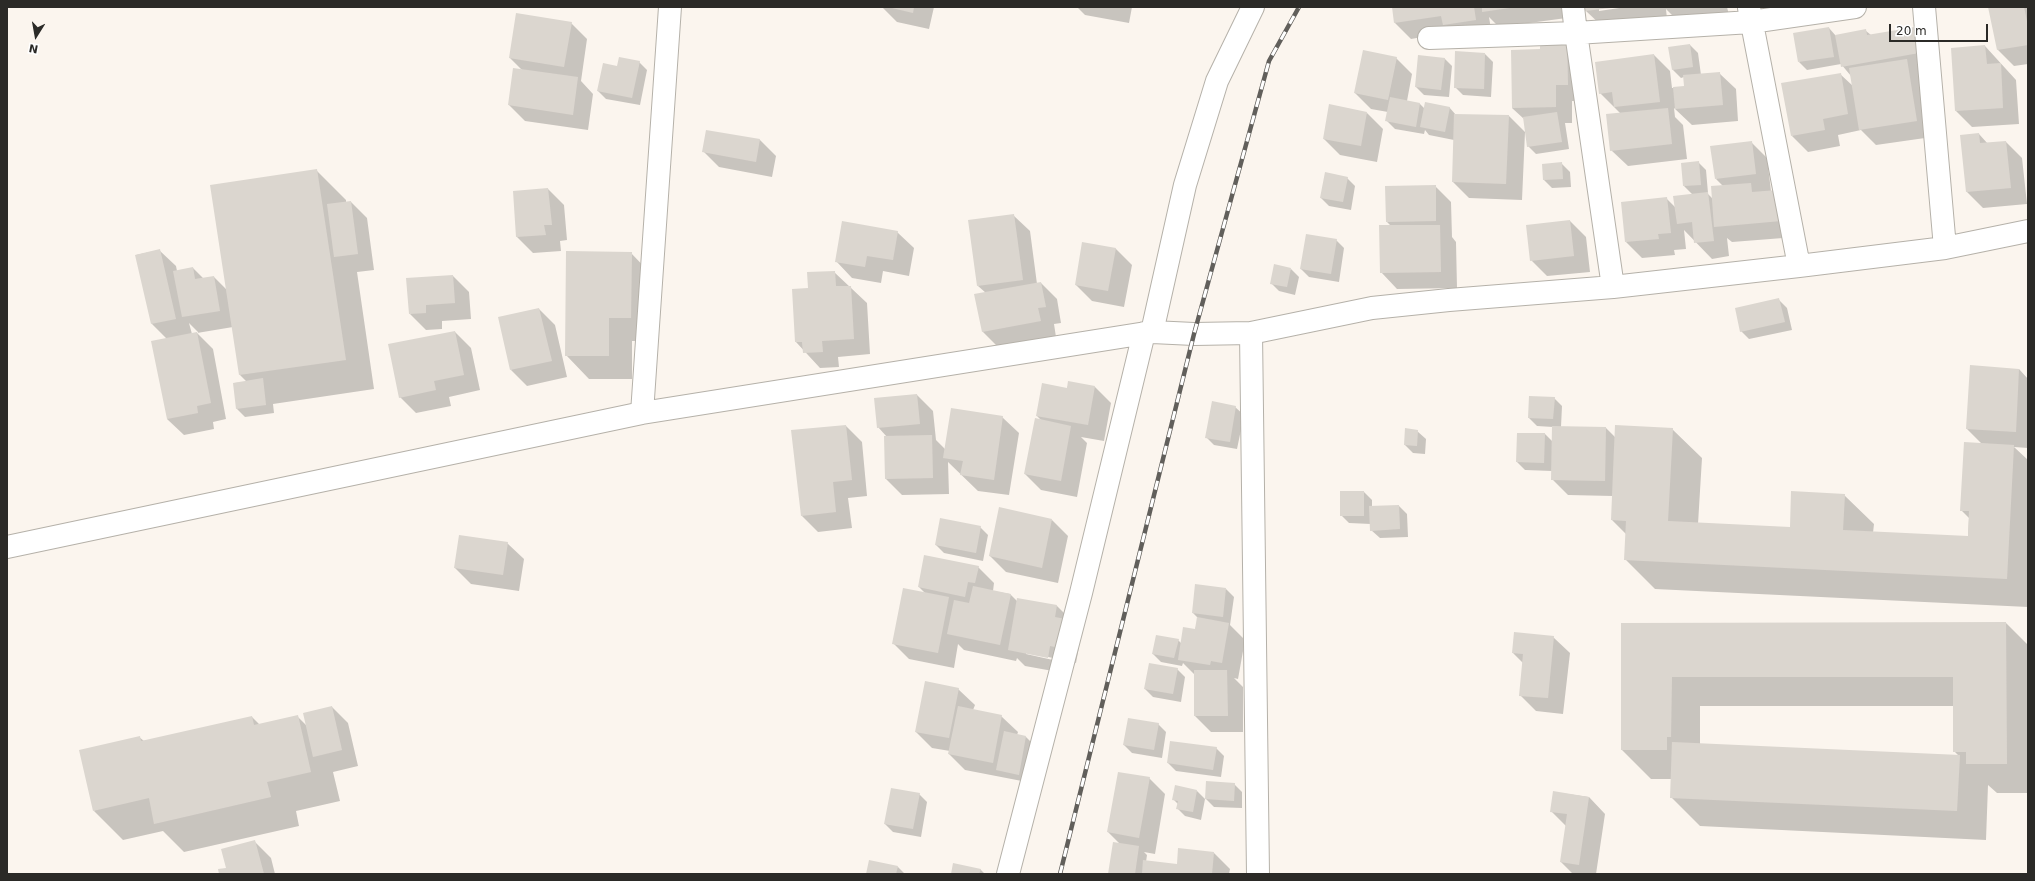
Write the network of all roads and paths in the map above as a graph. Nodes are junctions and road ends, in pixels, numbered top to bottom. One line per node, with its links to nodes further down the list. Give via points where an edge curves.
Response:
1 (670, 7): 15 (street)
2 (1253, 7): 13 (street, via 1217,81 1185,185)
3 (1573, 7): 7 (street)
4 (1855, 7): 6 (street)
5 (1924, 7): 10 (street)
6 (1750, 14): 7 (street); 11 (street)
7 (1576, 33): 8 (street); 12 (street)
8 (1429, 38)
9 (2028, 231): 10 (street)
10 (1945, 248): 11 (street)
11 (1799, 266): 12 (street)
12 (1613, 287): 14 (street, via 1372,308)
13 (1148, 332): 14 (street); 15 (street); 17 (street)
14 (1251, 333): 18 (street)
15 (642, 413): 16 (street)
16 (7, 547)
17 (1008, 874)
18 (1258, 874)

